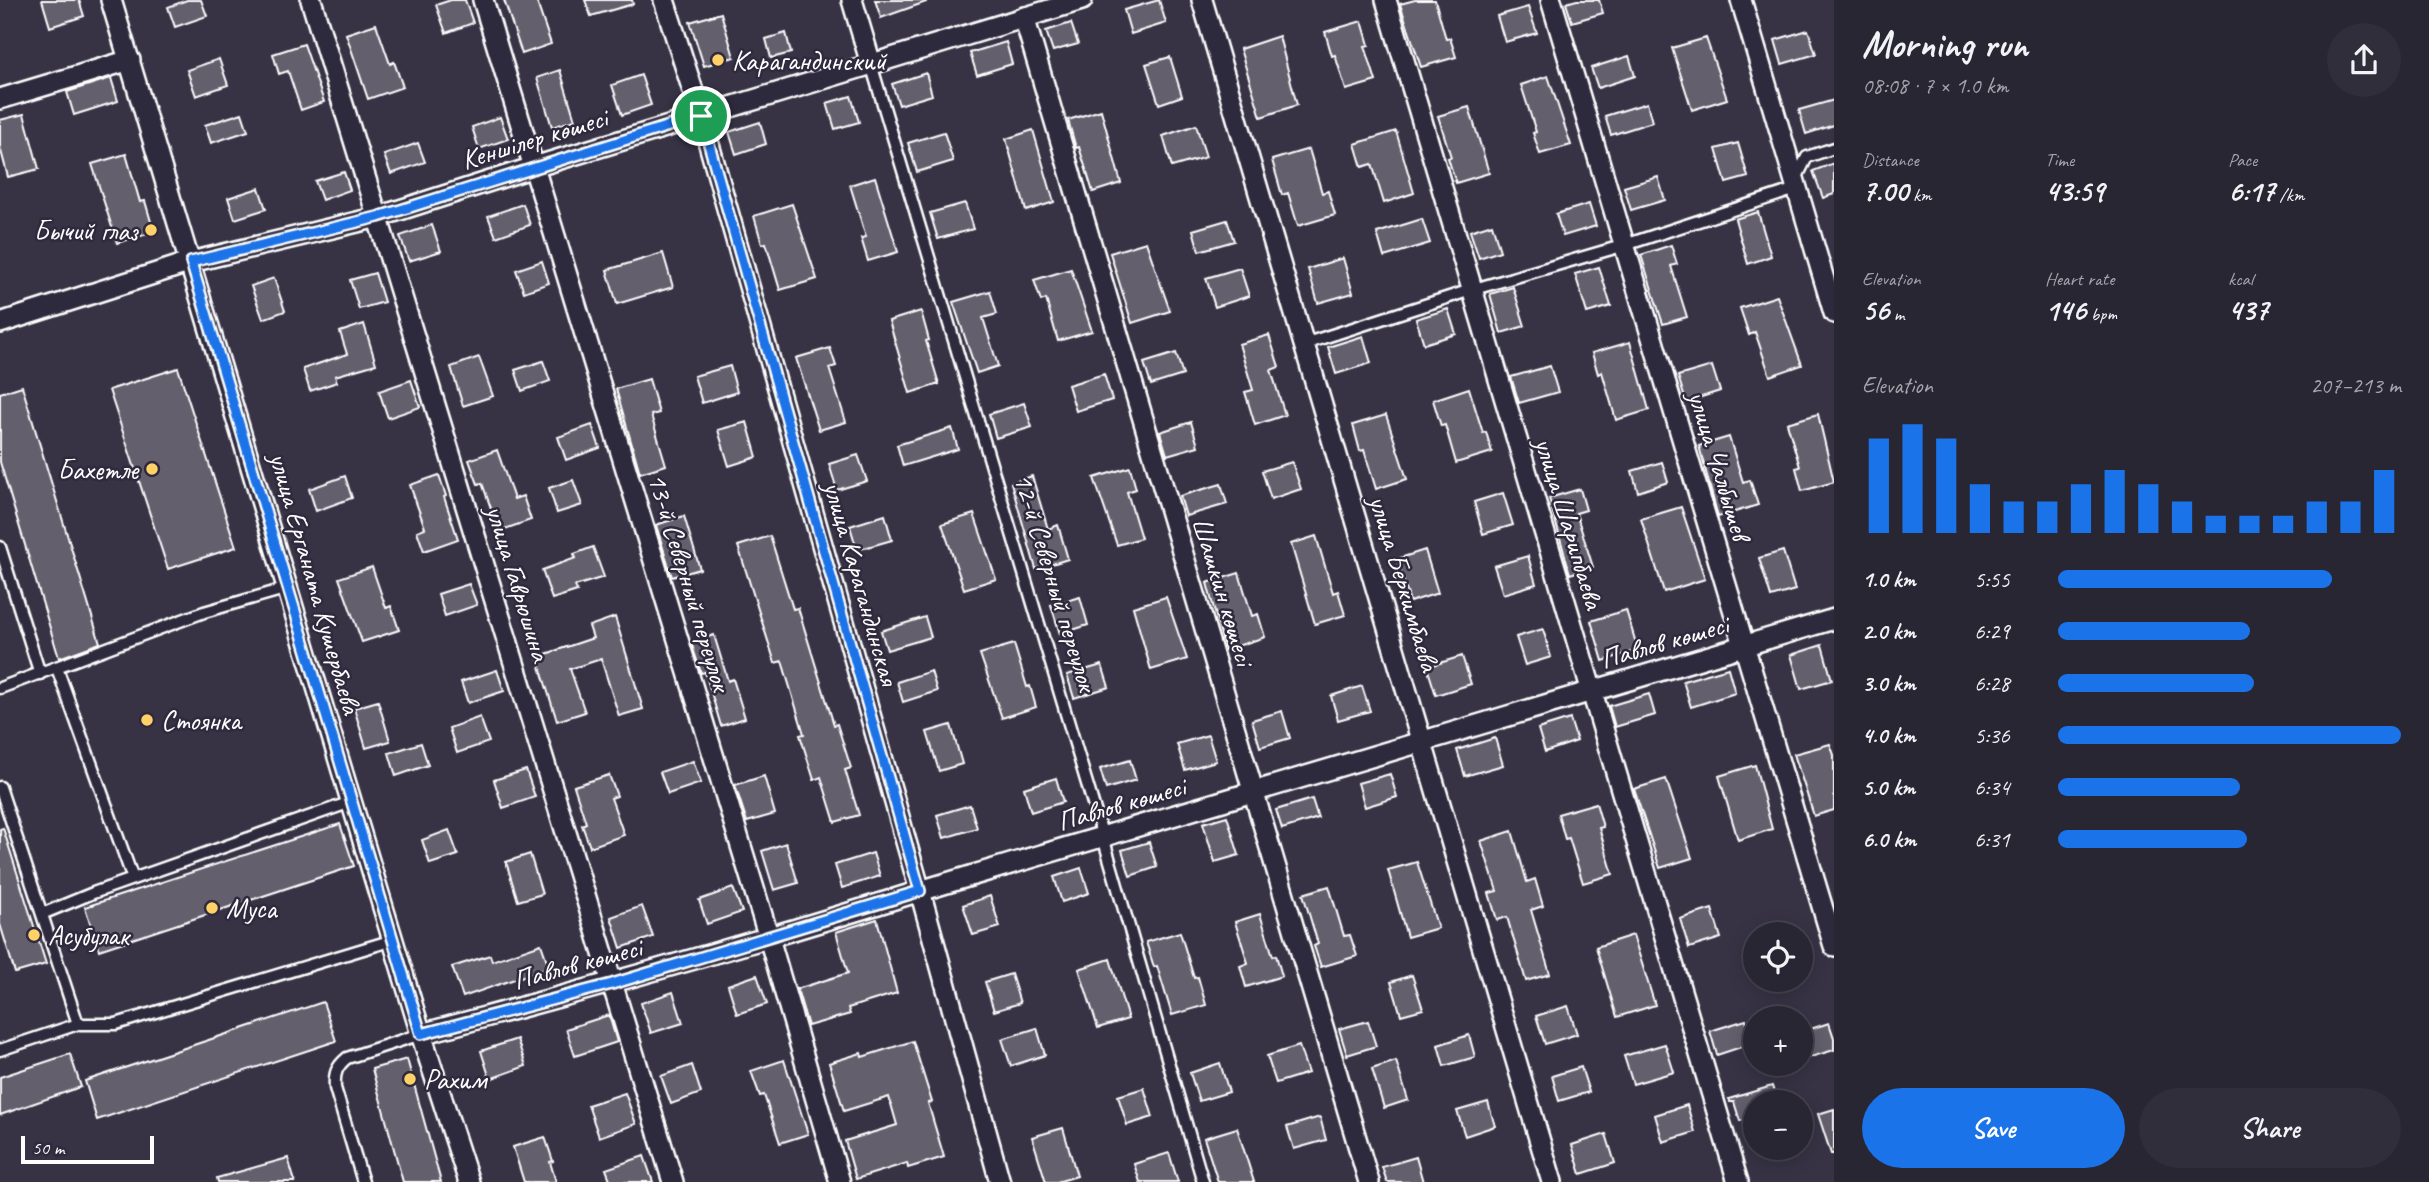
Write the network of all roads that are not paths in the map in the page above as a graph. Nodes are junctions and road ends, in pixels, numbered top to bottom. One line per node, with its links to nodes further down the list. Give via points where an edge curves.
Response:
1 (111, 0): 12 (street, улица Ерганата Кушербаева)
2 (311, 0): 19 (street, улица Гаврюшина)
3 (483, 0): 17 (street, 13-й Северный переулок)
4 (664, 0): 15 (street, улица Карагандинская)
5 (852, 0): 13 (street, 12-й Северный переулок)
6 (1082, 0): 11 (street, Кеншілер көшесі)
7 (1202, 0): 25 (street, улица Беркимбаева)
8 (1385, 0): 22 (street, улица Шарипбаева)
9 (1551, 0): 20 (street, улица Чалбышев)
10 (1741, 0): 18 (street)
11 (1024, 17): 13 (street, Кеншілер көшесі); 36 (street, Шашкин көшесі)
12 (130, 60): 14 (street); 21 (street, улица Ерганата Кушербаева)
13 (871, 64): 15 (street, Кеншілер көшесі); 38 (lane, 12-й Северный переулок)
14 (0, 99)
15 (701, 116): 17 (street, Кеншілер көшесі); 40 (street, улица Карагандинская)
16 (1834, 148): 18 (lane, via 1807,157)
17 (534, 167): 19 (street, Кеншілер көшесі); 42 (street, 13-й Северный переулок)
18 (1794, 183): 20 (lane, via 1790,191); 23 (street)
19 (378, 217): 21 (street, Кеншілер көшесі); 45 (street, улица Гаврюшина)
20 (1625, 246): 22 (lane); 29 (street, улица Чалбышев)
21 (191, 262): 24 (street, Кеншілер көшесі); 27 (street, улица Ерганата Кушербаева)
22 (1471, 290): 25 (lane); 33 (street, улица Шарипбаева)
23 (1834, 313)
24 (0, 323)
25 (1304, 344): 34 (street, улица Беркимбаева)
26 (0, 547): 31 (lane)
27 (288, 588): 30 (lane, via 191,616); 37 (street, улица Ерганата Кушербаева)
28 (1834, 619): 29 (street, Павлов көшесі)
29 (1745, 647): 33 (street, Павлов көшесі); 44 (street, улица Чалбышев)
30 (57, 667): 31 (lane); 39 (lane)
31 (40, 674): 32 (lane)
32 (0, 688)
33 (1591, 691): 34 (street, Павлов көшесі); 57 (street, улица Шарипбаева)
34 (1423, 743): 36 (street, Павлов көшесі); 56 (street, улица Беркимбаева)
35 (0, 787): 41 (lane)
36 (1255, 792): 38 (street, Павлов көшесі); 55 (street, Шашкин көшесі)
37 (351, 802): 39 (lane); 43 (street, улица Ерганата Кушербаева)
38 (1104, 837): 40 (street, Павлов көшесі); 54 (lane, 12-й Северный переулок)
39 (133, 879): 41 (lane)
40 (920, 891): 42 (street, Павлов көшесі); 53 (street, улица Карагандинская)
41 (42, 914): 46 (lane)
42 (769, 938): 45 (street, Павлов көшесі); 52 (street, 13-й Северный переулок)
43 (393, 940): 46 (lane, via 116,1024); 47 (street, улица Ерганата Кушербаева)
44 (1834, 946)
45 (612, 984): 47 (street, Павлов көшесі); 51 (street, улица Гаврюшина)
46 (78, 1024): 48 (lane)
47 (421, 1034): 49 (lane, via 338,1065 335,1088); 50 (street, улица Ерганата Кушербаева)
48 (0, 1050)
49 (363, 1182)
50 (469, 1182)
51 (673, 1182)
52 (840, 1182)
53 (1000, 1182)
54 (1203, 1182)
55 (1369, 1182)
56 (1552, 1182)
57 (1738, 1182)

